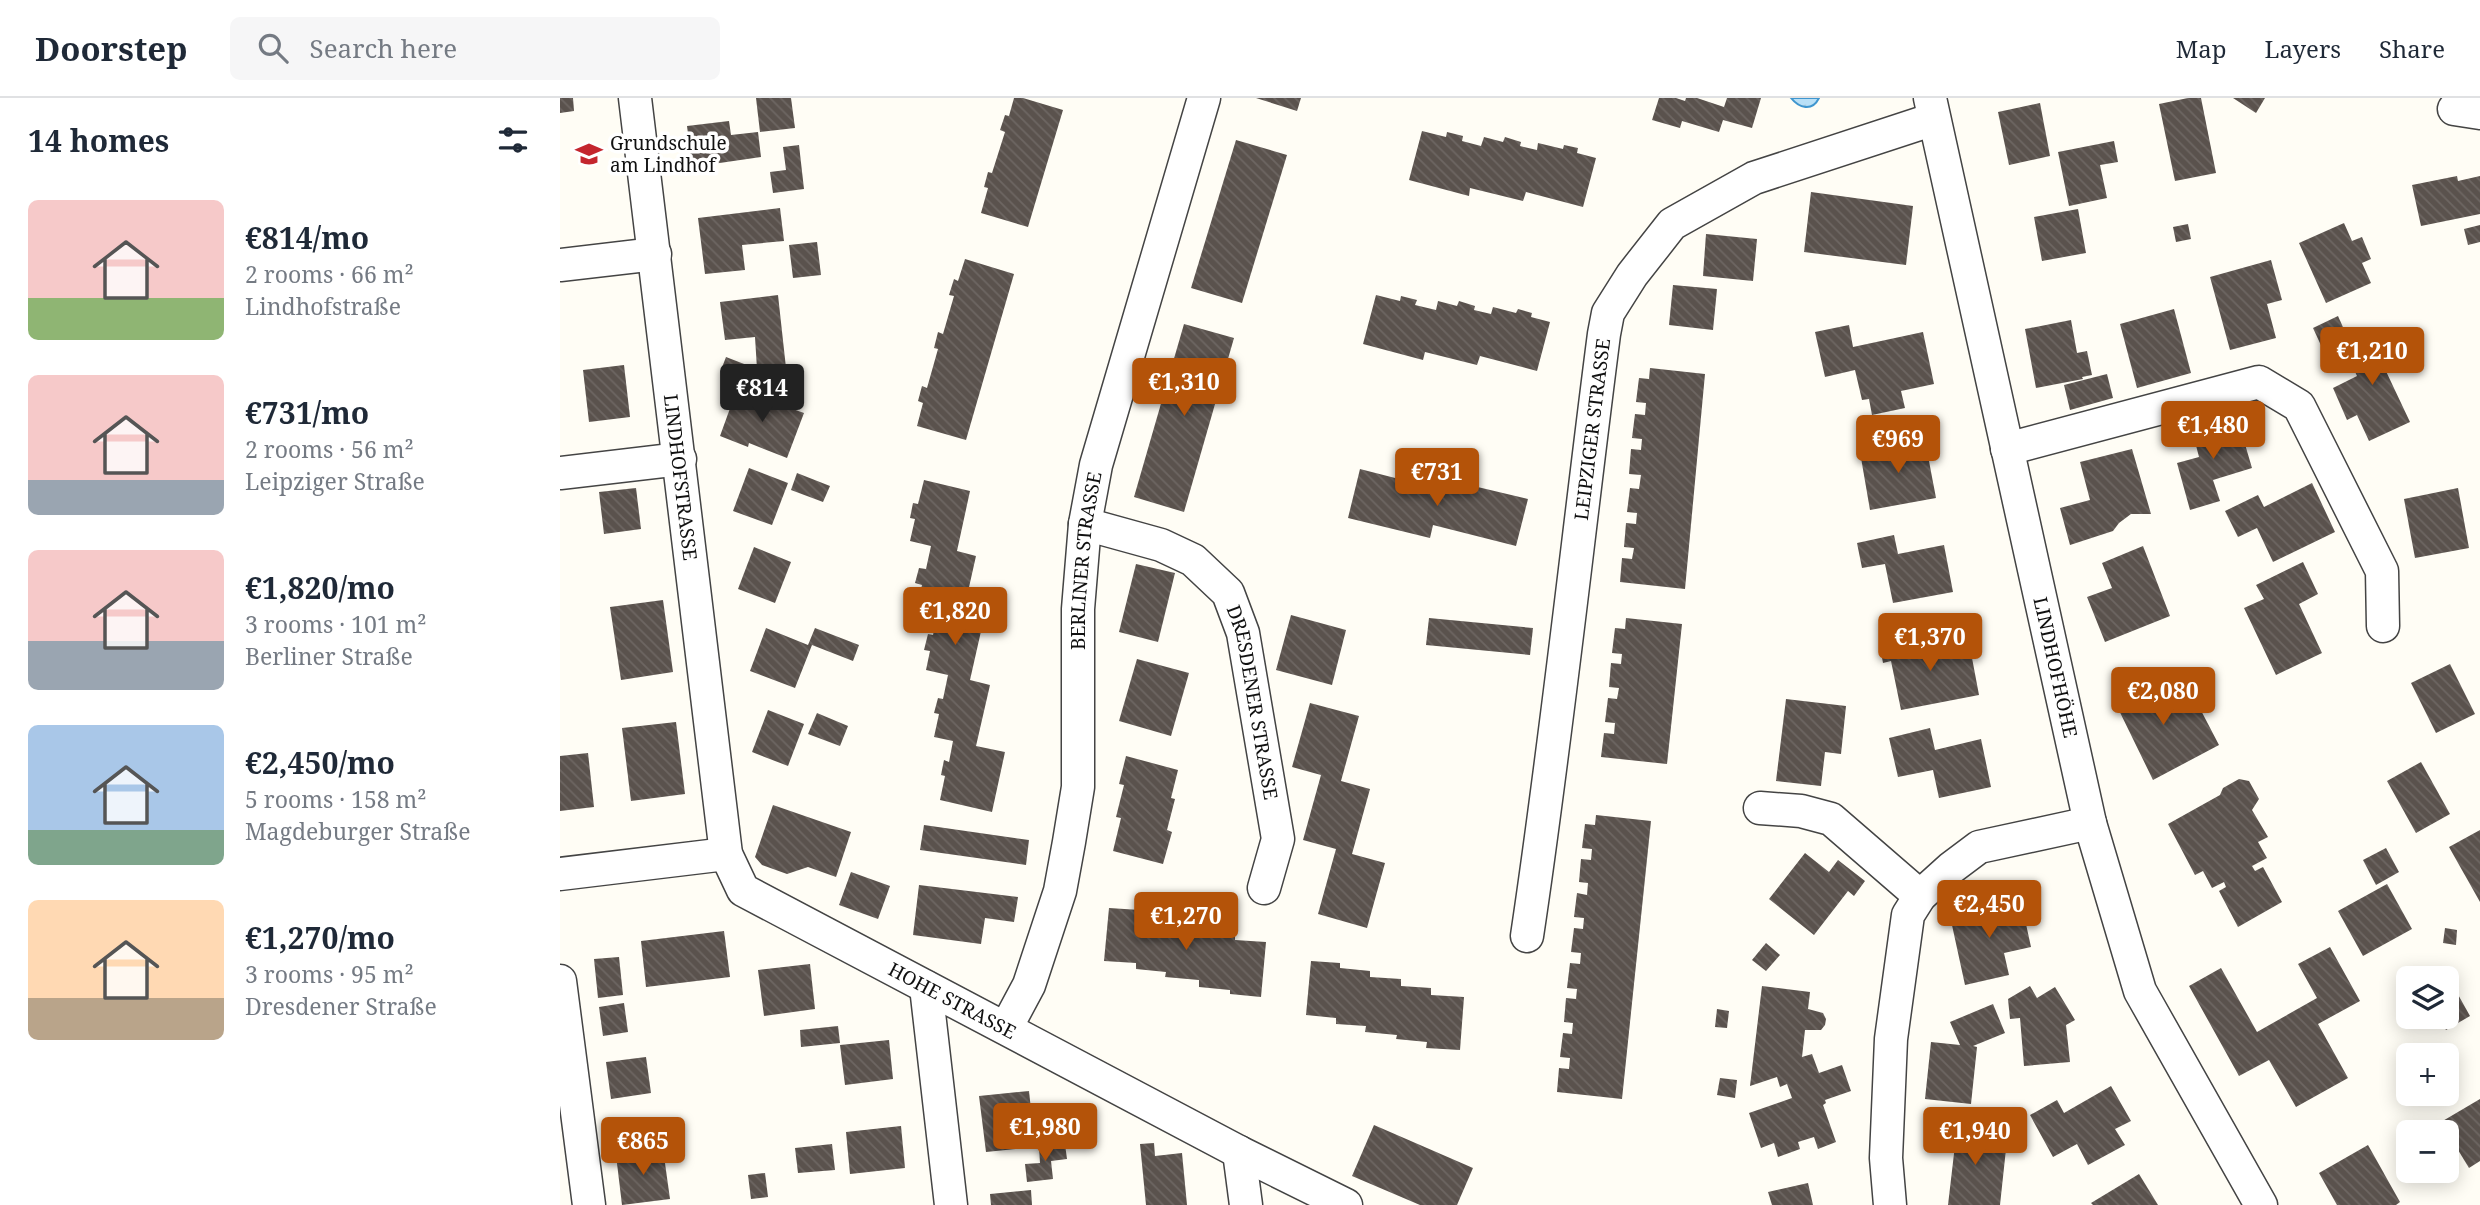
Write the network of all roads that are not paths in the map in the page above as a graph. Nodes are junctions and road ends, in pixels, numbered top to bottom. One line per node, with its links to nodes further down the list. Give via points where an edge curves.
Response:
1 (635, 98): 4 (street, LINDHOFSTRASSE)
2 (1204, 98): 9 (street, BERLINER STRASSE, via 1096,465)
3 (1932, 108): 6 (street, LINDHOFHÖHE); 17 (street, LEIPZIGER STRASSE, via 1754,177 1672,224 1608,313)
4 (655, 254): 5 (street); 7 (street, LINDHOFSTRASSE)
5 (560, 265)
6 (2007, 449): 10 (street, via 2259,382 2299,406 2382,571); 12 (street, LINDHOFHÖHE)
7 (680, 459): 8 (street); 13 (street, LINDHOFSTRASSE)
8 (560, 473)
9 (1086, 524): 15 (street, DRESDENER STRASSE, via 1161,545 1193,560 1228,593 1243,633 1279,839); 20 (street, BERLINER STRASSE, via 1078,609 1078,787 1060,891 1029,985)
10 (2383, 626)
11 (1760, 808): 16 (street, via 1831,819)
12 (2090, 823): 16 (street, via 1979,847); 27 (street, LINDHOFHÖHE, via 2140,991)
13 (726, 854): 14 (street); 19 (street, HOHE STRASSE, via 743,890)
14 (560, 874)
15 (1264, 888)
16 (1920, 896): 26 (street, via 1908,915 1891,1039 1886,1158)
17 (1527, 936)
18 (560, 981): 22 (street)
19 (926, 988): 20 (street, HOHE STRASSE); 23 (street)
20 (1006, 1028): 21 (street, HOHE STRASSE)
21 (1239, 1152): 24 (street); 25 (street, HOHE STRASSE)
22 (589, 1205)
23 (951, 1205)
24 (1246, 1205)
25 (1346, 1205)
26 (1890, 1205)
27 (2261, 1205)

